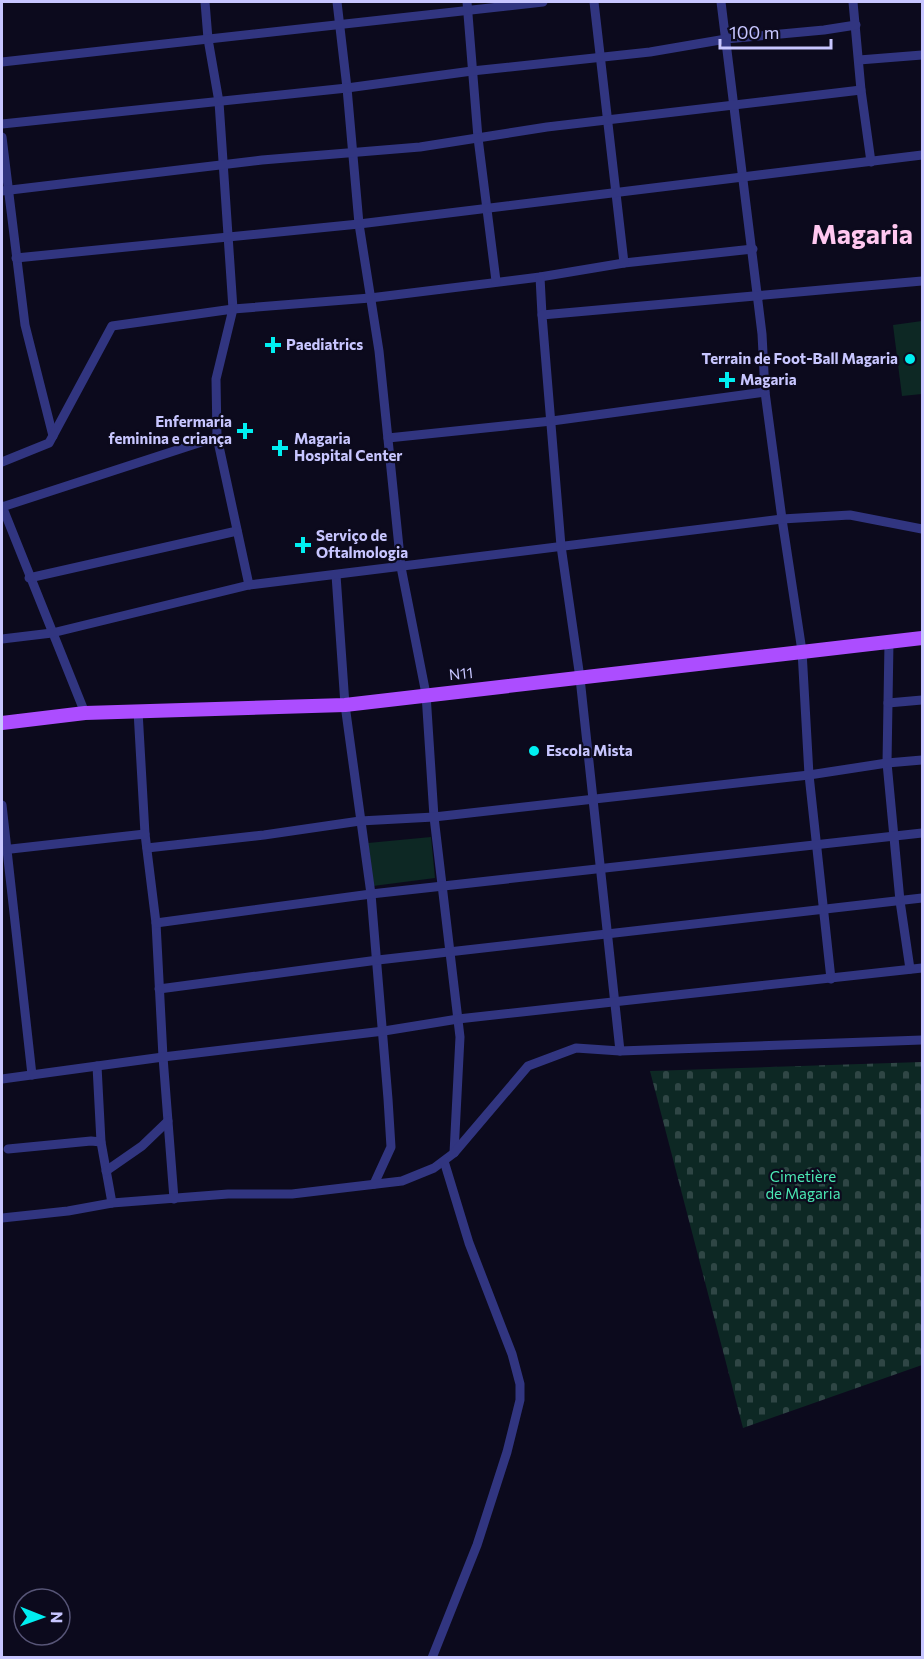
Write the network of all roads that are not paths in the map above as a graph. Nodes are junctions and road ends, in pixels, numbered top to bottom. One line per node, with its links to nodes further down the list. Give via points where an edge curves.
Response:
1 (205, 2): 10 (street)
2 (337, 2): 8 (street)
3 (543, 2): 7 (street)
4 (594, 2): 13 (street)
5 (722, 2): 11 (street)
6 (853, 2): 9 (street)
7 (467, 5): 8 (street); 16 (street)
8 (340, 23): 10 (street); 17 (street)
9 (856, 25): 11 (street); 14 (street)
10 (208, 39): 15 (street); 19 (street)
11 (726, 39): 13 (street); 20 (street)
12 (922, 55): 14 (street)
13 (601, 56): 16 (street); 21 (street)
14 (859, 60): 18 (street)
15 (2, 62)
16 (472, 71): 17 (street); 24 (street)
17 (347, 88): 19 (street); 25 (street)
18 (861, 90): 20 (street); 27 (street)
19 (219, 102): 22 (street); 28 (street)
20 (734, 105): 21 (street); 29 (street)
21 (608, 120): 24 (street); 31 (street)
22 (2, 124)
23 (2, 137): 30 (street)
24 (478, 138): 25 (street); 32 (street)
25 (351, 152): 28 (street); 33 (street)
26 (922, 155): 27 (street)
27 (871, 162): 29 (street)
28 (222, 165): 30 (street); 34 (street)
29 (743, 177): 31 (street); 35 (street)
30 (4, 191): 36 (street)
31 (616, 192): 32 (street); 37 (street)
32 (486, 208): 33 (street); 39 (street)
33 (359, 224): 34 (street); 42 (street)
34 (229, 236): 36 (street); 43 (street)
35 (753, 249): 37 (street); 41 (street)
36 (16, 258): 47 (street, via 25,325)
37 (624, 263): 38 (street)
38 (540, 277): 39 (street); 44 (street)
39 (496, 281): 42 (street)
40 (922, 281): 41 (street)
41 (758, 296): 44 (street); 45 (street)
42 (370, 298): 43 (street); 49 (street)
43 (233, 309): 47 (street, via 112,326); 48 (street, via 216,380)
44 (542, 315): 46 (street)
45 (765, 392): 46 (street); 52 (street)
46 (552, 421): 49 (street); 55 (street)
47 (53, 436): 50 (street, via 49,443)
48 (217, 438): 51 (street); 54 (street)
49 (388, 438): 56 (street)
50 (2, 462)
51 (3, 512): 58 (street)
52 (782, 519): 53 (street, via 850,515); 55 (street); 64 (street)
53 (922, 529)
54 (237, 531): 58 (street); 59 (street)
55 (561, 546): 56 (street); 65 (street)
56 (401, 567): 57 (street); 66 (street)
57 (336, 575): 59 (street); 69 (street)
58 (29, 578): 60 (street)
59 (249, 585): 60 (street)
60 (52, 633): 62 (street); 71 (street)
61 (922, 638): 63 (main road, N11)
62 (2, 639)
63 (889, 642): 64 (main road, N11); 68 (street)
64 (802, 651): 65 (main road, N11); 75 (street)
65 (580, 678): 66 (main road, N11); 76 (street)
66 (426, 694): 69 (main road, N11); 78 (street)
67 (922, 700): 68 (street)
68 (888, 703): 74 (street)
69 (345, 705): 70 (main road, N11); 79 (street)
70 (138, 711): 71 (main road, N11); 81 (street)
71 (85, 713): 72 (main road, N11)
72 (2, 723)
73 (922, 760): 74 (street)
74 (887, 763): 75 (street); 82 (street)
75 (809, 775): 76 (street); 83 (street)
76 (592, 799): 78 (street); 86 (street)
77 (2, 804): 85 (street)
78 (434, 816): 79 (street); 87 (street)
79 (360, 821): 84 (street); 88 (street)
80 (922, 833): 82 (street)
81 (145, 834): 84 (street); 85 (street)
82 (894, 836): 83 (street); 90 (street)
83 (817, 845): 86 (street); 91 (street)
84 (147, 848): 92 (street)
85 (3, 850): 107 (street)
86 (600, 869): 87 (street); 93 (street)
87 (442, 886): 88 (street); 94 (street)
88 (371, 894): 92 (street); 95 (street)
89 (922, 898): 90 (street)
90 (900, 901): 91 (street); 97 (street)
91 (824, 910): 93 (street); 98 (street)
92 (156, 923): 99 (street)
93 (607, 934): 94 (street); 100 (street)
94 (450, 952): 95 (street); 101 (street)
95 (378, 960): 99 (street); 102 (street)
96 (922, 968): 97 (street)
97 (910, 969): 98 (street)
98 (831, 979): 100 (street)
99 (159, 989): 105 (street)
100 (614, 1002): 101 (street); 104 (street)
101 (458, 1019): 102 (street); 112 (street)
102 (384, 1031): 105 (street); 115 (street, via 391,1147)
103 (922, 1040): 104 (street)
104 (620, 1051): 112 (street, via 576,1048 528,1066)
105 (163, 1057): 106 (street); 109 (street)
106 (97, 1066): 107 (street); 110 (street)
107 (32, 1075): 108 (street)
108 (2, 1079)
109 (168, 1121): 114 (street, via 142,1146); 116 (street)
110 (101, 1142): 111 (street); 114 (street)
111 (8, 1149)
112 (454, 1153): 113 (street)
113 (444, 1161): 115 (street, via 402,1181); 119 (street, via 469,1243 512,1354 520,1400 477,1545)
114 (106, 1171): 117 (street)
115 (374, 1184): 116 (street, via 300,1193)
116 (174, 1198): 117 (street)
117 (112, 1203): 118 (street)
118 (2, 1218)
119 (432, 1658)

